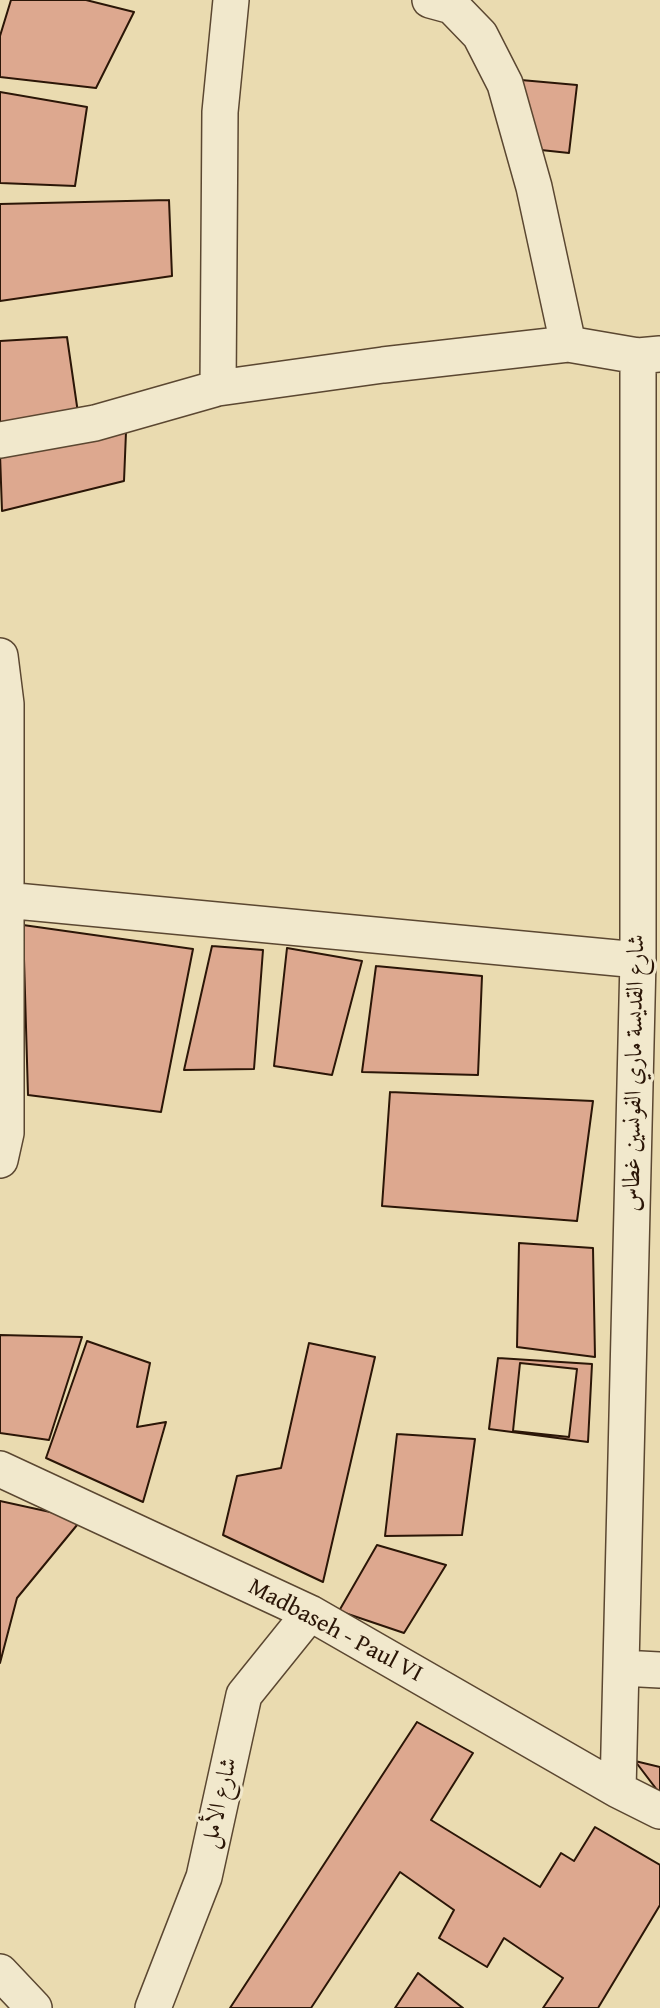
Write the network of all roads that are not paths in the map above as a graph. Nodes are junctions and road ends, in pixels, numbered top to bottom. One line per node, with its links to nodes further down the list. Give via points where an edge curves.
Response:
1 (229, 0): 2 (street); 8 (street, via 220,112)
2 (239, 0)
3 (429, 0): 5 (street, via 453,6)
4 (473, 0): 5 (street)
5 (480, 35): 6 (street, via 505,84 534,187)
6 (568, 344): 7 (street); 8 (street)
7 (649, 355): 12 (street, شارع القديسة ماري الفونسين غطاس)
8 (218, 388): 9 (street, via 94,423)
9 (0, 440)
10 (0, 656): 11 (street, via 6,704)
11 (5, 900): 12 (street); 13 (street, via 6,1133)
12 (638, 960): 16 (street, شارع القديسة ماري الفونسين غطاس)
13 (0, 1160)
14 (0, 1469): 15 (street, Madbaseh - Paul VI)
15 (310, 1613): 18 (street, Madbaseh - Paul VI); 22 (street, شارع الأمل, via 244,1695 204,1877)
16 (621, 1668): 17 (street); 18 (street, شارع القديسة ماري الفونسين غطاس)
17 (660, 1670)
18 (618, 1790): 19 (street, Madbaseh - Paul VI)
19 (660, 1811)
20 (0, 1972): 21 (street)
21 (34, 2008)
22 (153, 2008)

